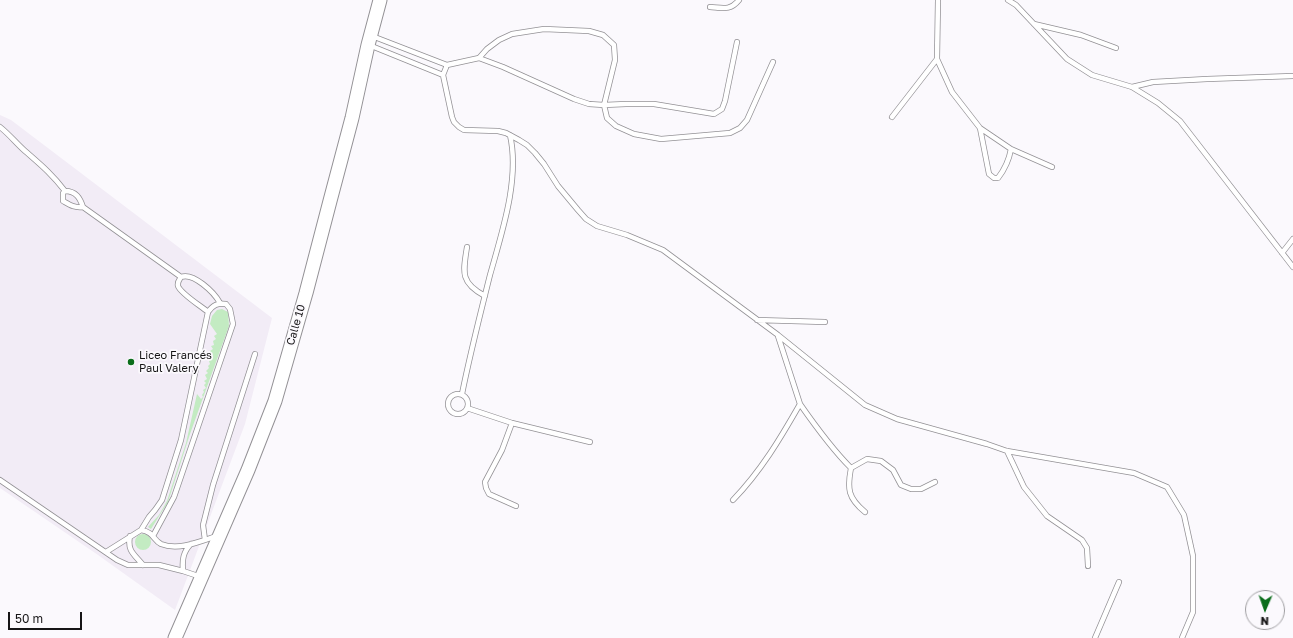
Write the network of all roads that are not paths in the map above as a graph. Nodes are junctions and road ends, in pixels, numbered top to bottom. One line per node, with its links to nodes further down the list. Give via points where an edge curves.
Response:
1 (380, 0): 7 (main road, Calle 10)
2 (739, 0): 5 (lane, via 728,8)
3 (938, 0): 11 (lane)
4 (1008, 0): 6 (lane)
5 (710, 7)
6 (1034, 24): 9 (lane, via 1081,35); 16 (lane, via 1067,59 1092,75)
7 (369, 40): 13 (lane); 14 (lane); 53 (main road, Calle 10, via 352,118 274,401 259,444)
8 (737, 42): 17 (lane, via 725,101 722,109 714,114 654,104)
9 (1116, 48)
10 (478, 58): 13 (lane); 17 (lane, via 574,99); 17 (lane, via 499,40 512,34 544,29 589,31 603,35 614,45 615,60)
11 (937, 59): 18 (lane); 20 (lane, via 952,92)
12 (773, 62): 17 (lane, via 747,120 740,128 730,133 661,139 634,134 616,126 607,118)
13 (447, 64): 14 (lane)
14 (443, 75): 21 (lane, via 452,117 459,127 470,131 498,131)
15 (1293, 76): 16 (lane, via 1206,78 1153,82)
16 (1132, 88): 28 (lane, via 1158,103 1180,121)
17 (604, 105)
18 (892, 117)
19 (0, 127): 24 (lane, via 41,164)
20 (980, 128): 22 (lane); 22 (lane, via 989,174 994,178 998,178 1004,171)
21 (510, 135): 31 (lane, via 513,153 510,192 505,222); 34 (lane, via 535,153 586,219 597,226 663,250)
22 (1011, 149): 23 (lane)
23 (1052, 167)
24 (65, 191): 25 (lane, via 76,194); 25 (lane, via 63,201 76,208)
25 (83, 207): 30 (lane)
26 (1293, 239): 28 (lane)
27 (466, 247): 31 (lane, via 464,271 467,281)
28 (1282, 253): 29 (lane)
29 (1293, 267)
30 (180, 277): 32 (lane, via 192,277 216,296); 33 (lane, via 178,287)
31 (485, 296): 38 (lane)
32 (220, 303): 33 (lane); 52 (lane, via 226,304 230,309 233,324 174,497)
33 (208, 312): 50 (lane, via 175,461 162,500)
34 (757, 320): 35 (lane); 36 (lane)
35 (825, 322)
36 (778, 335): 39 (lane); 43 (lane, via 865,405 897,419)
37 (255, 354): 54 (lane, via 213,485 203,525)
38 (462, 394): 40 (lane, via 468,401); 40 (lane, via 451,395 447,402 448,407 456,414)
39 (800, 404): 44 (lane, via 824,438); 47 (lane, via 752,481)
40 (467, 408): 41 (lane)
41 (512, 424): 42 (lane); 48 (lane, via 486,482 486,488 489,494)
42 (590, 442)
43 (1007, 451): 58 (lane, via 1024,487 1047,516 1082,540 1087,548); 64 (lane, via 1134,472 1167,487 1184,514 1193,556 1193,612)
44 (851, 468): 46 (lane, via 867,459 881,461 893,470 901,485 911,489 920,489); 49 (lane, via 848,484 850,494)
45 (0, 480): 56 (lane)
46 (935, 482)
47 (734, 500)
48 (516, 506)
49 (865, 512)
50 (141, 530): 51 (lane); 52 (lane)
51 (130, 536): 56 (lane); 57 (lane, via 128,544)
52 (153, 536): 55 (lane, via 160,543 167,545)
53 (219, 536): 54 (lane); 60 (main road, Calle 10)
54 (205, 540): 55 (lane)
55 (192, 543): 59 (lane, via 183,555)
56 (106, 552): 57 (lane, via 128,565)
57 (143, 565): 59 (lane)
58 (1088, 566)
59 (183, 570): 60 (lane)
60 (202, 577): 62 (main road, Calle 10)
61 (1119, 582): 63 (lane)
62 (175, 638)
63 (1095, 638)
64 (1182, 638)

